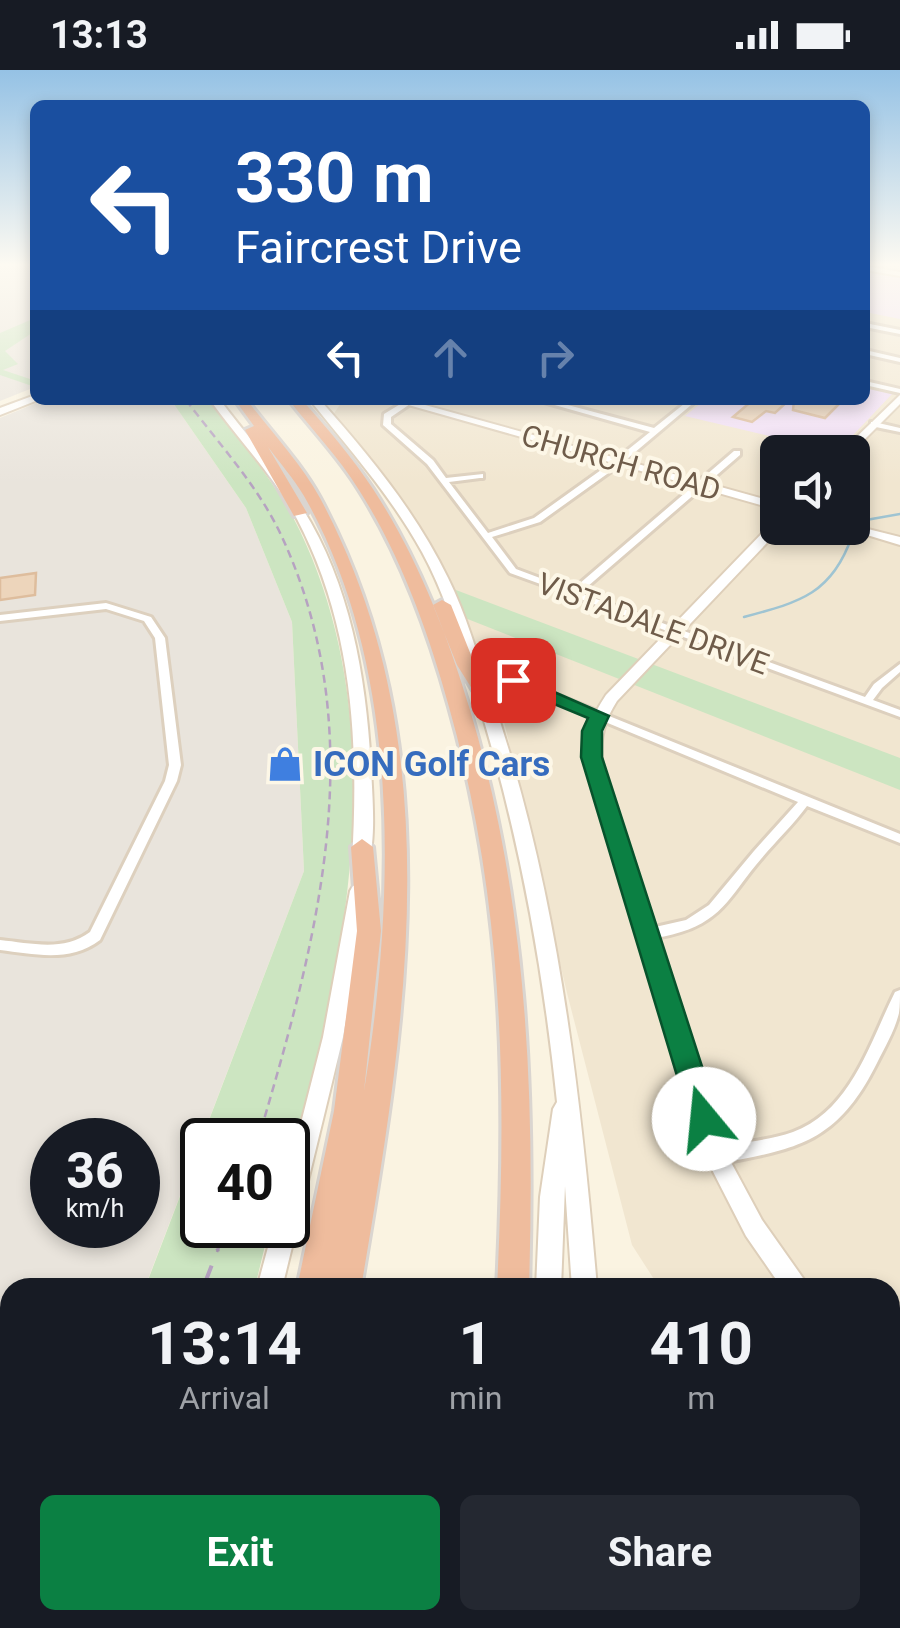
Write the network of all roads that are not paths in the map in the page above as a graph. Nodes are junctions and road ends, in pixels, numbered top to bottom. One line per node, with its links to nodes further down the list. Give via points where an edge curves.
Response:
1 (870, 353): 2 (street)
2 (900, 360)
3 (870, 385): 4 (street)
4 (900, 395): 18 (main road)
5 (30, 397): 16 (main road)
6 (219, 405): 28 (main road)
7 (244, 405): 28 (highway)
8 (245, 405): 55 (highway, via 306,483 356,590 396,792 398,900 386,1027)
9 (299, 405): 33 (highway, via 365,488)
10 (319, 405): 39 (main road, via 404,510 443,580)
11 (400, 405): 25 (street, VISTADALE DRIVE, via 387,416 388,425)
12 (419, 405): 23 (main road, CHURCH ROAD)
13 (560, 405): 17 (street)
14 (588, 405): 17 (street)
15 (687, 405): 19 (street)
16 (1, 410)
17 (580, 410): 19 (street)
18 (874, 424): 20 (street); 21 (main road)
19 (656, 430): 23 (street)
20 (900, 430)
21 (863, 435)
22 (737, 454): 26 (street)
23 (618, 462): 26 (main road, CHURCH ROAD); 30 (street, via 531,523)
24 (480, 476): 25 (street)
25 (445, 480): 30 (street, VISTADALE DRIVE)
26 (700, 485): 27 (main road, CHURCH ROAD); 34 (street)
27 (760, 502)
28 (300, 512): 45 (main road, via 346,628 362,722)
29 (870, 533): 31 (main road)
30 (486, 536): 34 (street, VISTADALE DRIVE, via 513,571)
31 (900, 541)
32 (760, 543): 36 (main road)
33 (400, 548): 39 (highway, via 422,564); 56 (highway, via 435,627 480,770 501,874 518,1090)
34 (572, 595): 36 (street, VISTADALE DRIVE)
35 (0, 618): 47 (street, via 106,606 148,619 160,638 176,752 172,781 86,945)
36 (673, 632): 40 (street, VISTADALE DRIVE); 42 (main road)
37 (900, 668): 40 (street)
38 (513, 680): 42 (street)
39 (486, 696): 49 (main road, via 536,894)
40 (867, 702): 41 (street, VISTADALE DRIVE)
41 (900, 714)
42 (599, 716): 43 (street); 46 (main road, via 592,757)
43 (805, 800): 44 (street); 46 (street, via 718,909 680,929)
44 (900, 840)
45 (362, 848): 50 (main road, via 353,932); 54 (highway, via 369,932 348,1110)
46 (647, 934): 51 (main road)
47 (0, 945)
48 (900, 996): 51 (street, via 850,1097 830,1118 781,1144)
49 (568, 1091): 57 (main road); 58 (main road)
50 (310, 1130)
51 (716, 1156): 59 (main road, via 754,1228)
52 (280, 1248): 53 (main road)
53 (272, 1278)
54 (314, 1278)
55 (348, 1278)
56 (513, 1278)
57 (548, 1278)
58 (585, 1278)
59 (791, 1278)

